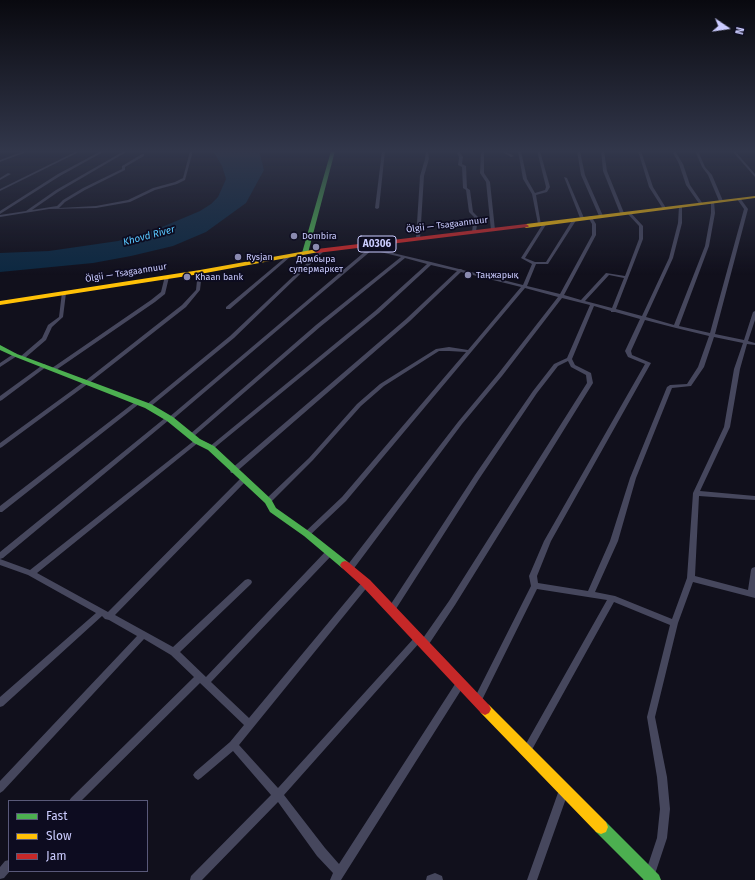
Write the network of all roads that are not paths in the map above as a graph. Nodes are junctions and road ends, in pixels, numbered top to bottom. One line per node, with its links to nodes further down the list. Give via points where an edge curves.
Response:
1 (34, 192): 28 (street)
2 (55, 192): 26 (street)
3 (79, 192): 25 (street)
4 (148, 192): 25 (street, via 129,201 96,207)
5 (321, 192): 38 (main road)
6 (378, 192): 23 (street)
7 (421, 192): 34 (street)
8 (468, 192): 33 (street, via 472,212 476,216)
9 (489, 192): 32 (street)
10 (542, 192): 17 (street)
11 (571, 192): 30 (street)
12 (590, 192): 29 (street)
13 (615, 192): 27 (street)
14 (653, 192): 24 (street)
15 (693, 192): 21 (street)
16 (714, 192): 20 (street)
17 (534, 194): 31 (street)
18 (755, 197): 19 (main road, Ölgii — Tsagaannuur / A0306)
19 (739, 199): 20 (main road, Ölgii — Tsagaannuur / A0306); 58 (street, via 746,209)
20 (717, 202): 21 (main road, Ölgii — Tsagaannuur / A0306); 57 (street, via 707,246)
21 (701, 204): 22 (main road, Ölgii — Tsagaannuur / A0306)
22 (681, 206): 24 (main road, Ölgii — Tsagaannuur / A0306); 56 (street, via 680,223 671,258)
23 (376, 208)
24 (664, 208): 27 (main road, Ölgii — Tsagaannuur / A0306)
25 (52, 209): 26 (street)
26 (25, 213): 28 (street)
27 (625, 213): 29 (main road, Ölgii — Tsagaannuur / A0306); 46 (street, via 641,226 641,239)
28 (0, 215)
29 (601, 216): 30 (main road, Ölgii — Tsagaannuur / A0306)
30 (582, 218): 31 (main road, Ölgii — Tsagaannuur / A0306); 42 (street, via 547,262); 49 (street, via 594,224 594,236)
31 (543, 223): 32 (main road, Ölgii — Tsagaannuur / A0306); 42 (street, via 523,258)
32 (493, 230): 33 (main road, Ölgii — Tsagaannuur / A0306)
33 (474, 232): 34 (main road, Ölgii — Tsagaannuur / A0306)
34 (418, 239): 35 (main road, Ölgii — Tsagaannuur / A0306)
35 (360, 246): 36 (street); 37 (main road, Ölgii — Tsagaannuur / A0306)
36 (371, 249): 39 (street); 72 (street)
37 (322, 251): 38 (main road, Ölgii — Tsagaannuur / A0306); 71 (street, via 232,337)
38 (304, 253): 40 (main road, Ölgii — Tsagaannuur / A0306)
39 (404, 256): 41 (street); 73 (street, via 312,332)
40 (288, 257): 44 (main road, Ölgii — Tsagaannuur / A0306); 53 (street)
41 (431, 263): 43 (street); 75 (street, via 377,312)
42 (534, 264): 47 (street)
43 (461, 270): 47 (street); 76 (street, via 408,320)
44 (200, 272): 45 (main road, Ölgii — Tsagaannuur / A0306); 68 (street, via 198,290 192,298)
45 (167, 277): 48 (main road, Ölgii — Tsagaannuur / A0306); 67 (street, via 163,293)
46 (625, 277): 50 (street, via 608,274); 54 (street)
47 (524, 287): 49 (street); 62 (street)
48 (64, 293): 51 (main road, Ölgii — Tsagaannuur / A0306); 63 (street, via 60,317 50,326 44,339)
49 (561, 296): 50 (street); 86 (street)
50 (582, 302): 52 (street)
51 (0, 303)
52 (592, 304): 54 (street); 64 (street)
53 (228, 308)
54 (613, 311): 56 (street)
55 (755, 312): 59 (street)
56 (642, 318): 57 (street); 92 (street, via 628,351 630,356 648,363 548,541 533,576)
57 (676, 327): 58 (street)
58 (712, 334): 59 (street); 94 (street, via 701,368 689,385 670,387 633,478 614,541)
59 (746, 342): 60 (street); 78 (street, via 737,369 727,427)
60 (755, 344)
61 (0, 347): 63 (main road)
62 (468, 351): 80 (street, via 438,350 382,385 359,404 311,459); 82 (street, via 344,499)
63 (19, 356): 65 (street); 66 (main road)
64 (569, 359): 96 (street, via 556,365 535,392); 100 (street, via 573,366 589,374 590,383 452,603)
65 (0, 365)
66 (44, 366): 67 (main road); 69 (street)
67 (54, 370): 68 (main road)
68 (87, 382): 70 (main road); 74 (street)
69 (0, 399)
70 (137, 402): 71 (main road); 81 (street)
71 (148, 406): 72 (main road)
72 (168, 419): 73 (main road); 84 (street)
73 (194, 439): 75 (main road); 88 (street)
74 (0, 446)
75 (211, 448): 76 (main road)
76 (233, 470): 77 (main road)
77 (243, 480): 80 (main road); 97 (street)
78 (696, 493): 79 (street); 89 (street)
79 (755, 498)
80 (268, 502): 82 (main road, via 272,510)
81 (0, 510)
82 (307, 534): 83 (main road)
83 (329, 553): 86 (main road); 102 (street)
84 (0, 556)
85 (0, 562): 88 (street)
86 (349, 569): 91 (main road)
87 (755, 570): 93 (street)
88 (31, 573): 97 (street)
89 (691, 578): 93 (street); 98 (street)
90 (248, 582): 101 (street)
91 (366, 583): 96 (main road); 106 (street)
92 (535, 586): 94 (street); 104 (street)
93 (753, 594)
94 (590, 596): 95 (street)
95 (612, 598): 98 (street); 108 (street)
96 (391, 610): 100 (main road)
97 (105, 614): 99 (street); 105 (street)
98 (674, 623): 117 (street, via 650,717 662,777 665,809 662,838)
99 (143, 635): 101 (street); 110 (street)
100 (421, 641): 103 (main road); 112 (street)
101 (174, 652): 102 (street)
102 (203, 680): 106 (street); 113 (street)
103 (460, 684): 104 (main road); 116 (street)
104 (477, 701): 108 (main road)
105 (0, 703)
106 (250, 725): 107 (street)
107 (233, 745): 109 (street); 112 (street)
108 (526, 752): 111 (main road)
109 (198, 775)
110 (0, 788)
111 (564, 790): 117 (main road); 121 (street)
112 (278, 795): 116 (street); 118 (street)
113 (75, 800)
114 (8, 866): 115 (street)
115 (0, 874)
116 (338, 876)
117 (650, 878)
118 (195, 880)
119 (431, 880): 120 (street)
120 (438, 880)
121 (532, 880)

